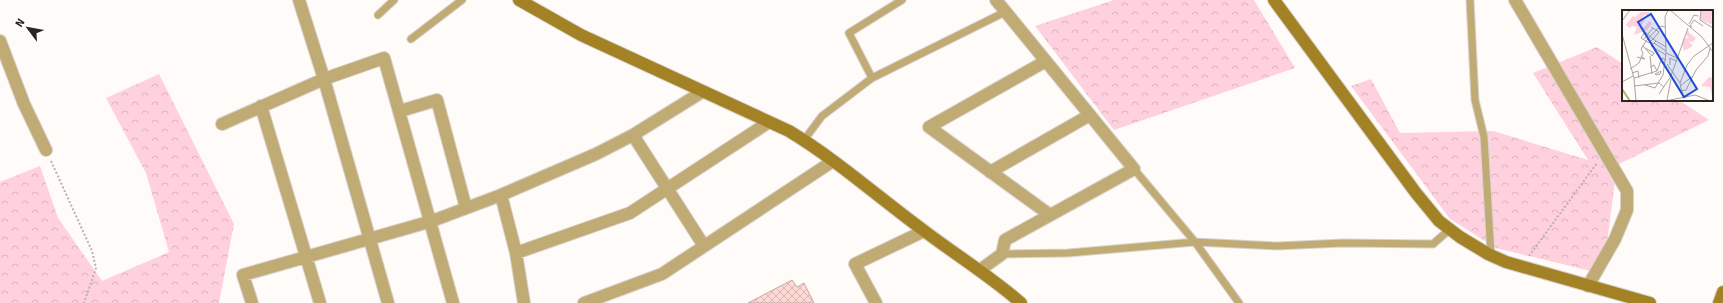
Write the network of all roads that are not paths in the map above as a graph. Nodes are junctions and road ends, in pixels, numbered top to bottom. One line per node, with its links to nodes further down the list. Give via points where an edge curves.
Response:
1 (298, 0): 16 (street)
2 (394, 0): 11 (lane)
3 (462, 0): 12 (lane)
4 (519, 0): 17 (street, via 559,24)
5 (902, 0): 15 (lane, via 849,33)
6 (996, 0): 10 (street)
7 (1274, 0): 34 (street, via 1416,193)
8 (1470, 0): 41 (lane, via 1475,100 1484,137)
9 (1515, 0): 44 (street, via 1627,191 1627,210 1615,239)
10 (1005, 12): 14 (street); 15 (lane)
11 (378, 15)
12 (411, 39)
13 (0, 41): 25 (street, via 24,104)
14 (1046, 61): 20 (street); 28 (street, via 929,127)
15 (872, 78): 24 (lane, via 822,116)
16 (324, 79): 18 (street); 19 (street, via 384,58); 36 (street)
17 (702, 92): 21 (street); 23 (street)
18 (261, 106): 22 (street); 42 (street)
19 (400, 111): 31 (street, via 437,100); 33 (street)
20 (1090, 115): 27 (street); 28 (street)
21 (769, 122): 24 (street); 29 (street)
22 (222, 124)
23 (633, 135): 29 (street); 30 (street)
24 (804, 140): 26 (street)
25 (46, 150)
26 (833, 161): 35 (street); 38 (street)
27 (1134, 168): 32 (street); 37 (lane)
28 (990, 172): 32 (street)
29 (666, 190): 38 (street); 39 (street, via 630,213)
30 (501, 195): 31 (street); 39 (street)
31 (466, 208): 33 (street)
32 (1050, 215): 40 (street, via 1005,240)
33 (432, 221): 36 (street); 50 (street)
34 (1449, 230): 37 (lane, via 1433,244 1343,243 1277,246); 41 (street)
35 (924, 231): 43 (street); 53 (street, via 855,264)
36 (369, 238): 42 (street); 49 (street)
37 (1195, 242): 40 (lane, via 1068,253); 46 (lane)
38 (704, 246): 52 (street, via 662,274)
39 (516, 253): 51 (street)
40 (1002, 254): 43 (street)
41 (1491, 255): 44 (street, via 1521,267)
42 (305, 257): 47 (street, via 243,275); 48 (street)
43 (980, 270): 54 (street)
44 (1588, 286): 57 (street)
45 (1723, 292): 58 (street)
46 (1234, 296): 55 (lane); 56 (lane)
47 (252, 303)
48 (320, 303)
49 (388, 303)
50 (453, 303)
51 (524, 303)
52 (584, 303)
53 (876, 303)
54 (1021, 303)
55 (1238, 303)
56 (1244, 303)
57 (1650, 303)
58 (1719, 303)

